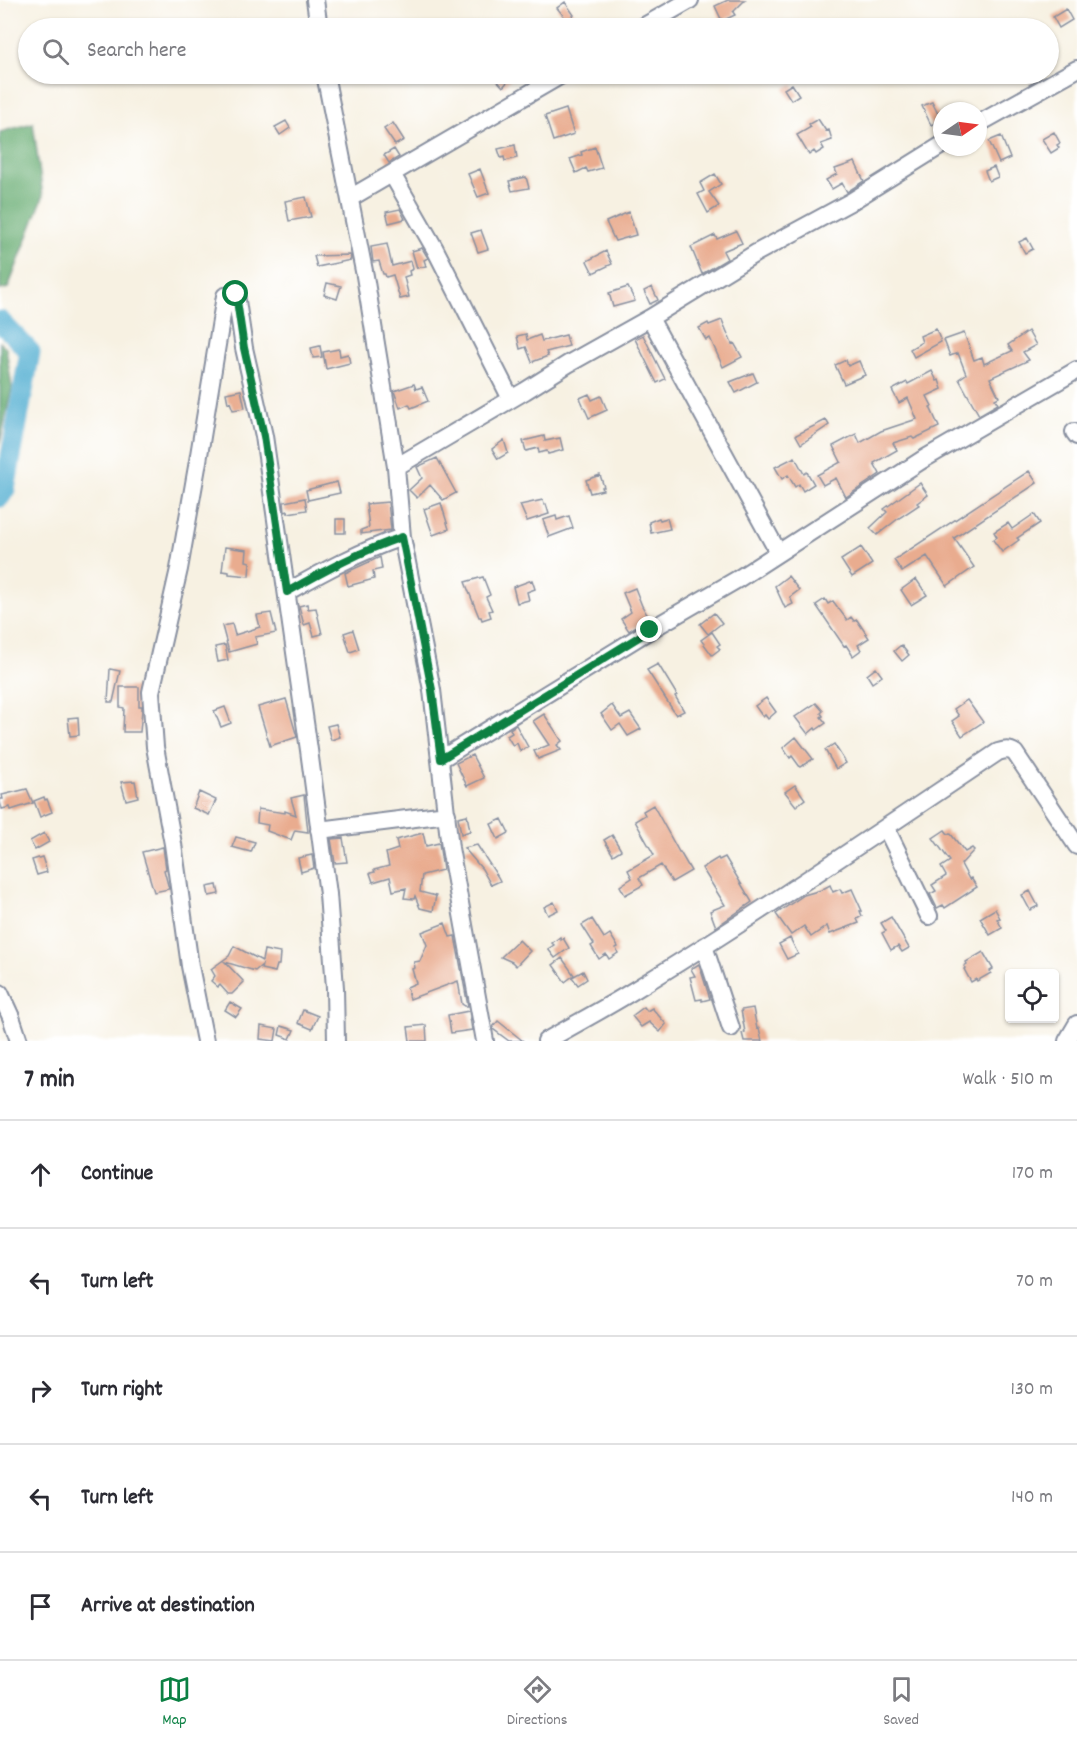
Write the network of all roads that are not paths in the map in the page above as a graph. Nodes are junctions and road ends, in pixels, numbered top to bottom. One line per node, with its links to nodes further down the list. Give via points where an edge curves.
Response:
1 (315, 0): 3 (street)
2 (690, 0): 4 (street)
3 (318, 18)
4 (658, 18)
5 (1077, 69): 6 (street)
6 (1059, 79)
7 (327, 84): 13 (street)
8 (546, 84): 12 (street)
9 (1050, 84): 10 (street)
10 (987, 119)
11 (933, 151): 14 (street)
12 (392, 174): 13 (street); 16 (street)
13 (350, 198): 17 (street)
14 (650, 318): 16 (street); 19 (street)
15 (1077, 370): 19 (street, via 922,460)
16 (511, 399): 17 (street)
17 (396, 467): 18 (street)
18 (402, 537): 20 (street, via 330,568); 21 (street, via 432,690)
19 (778, 552): 21 (street)
20 (287, 592): 24 (street); 32 (street, via 264,436 236,294 225,296 179,569 151,692 155,747)
21 (441, 759): 22 (street)
22 (447, 814): 24 (street); 34 (street)
23 (886, 828): 25 (street, via 998,752 1010,750); 26 (street); 27 (street)
24 (319, 830): 33 (street, via 328,894)
25 (1077, 846)
26 (929, 916)
27 (704, 946): 30 (street); 35 (street)
28 (0, 993): 31 (street)
29 (1077, 1024): 36 (street)
30 (731, 1028)
31 (18, 1041)
32 (205, 1041)
33 (336, 1041)
34 (485, 1041)
35 (546, 1041)
36 (1067, 1041)

